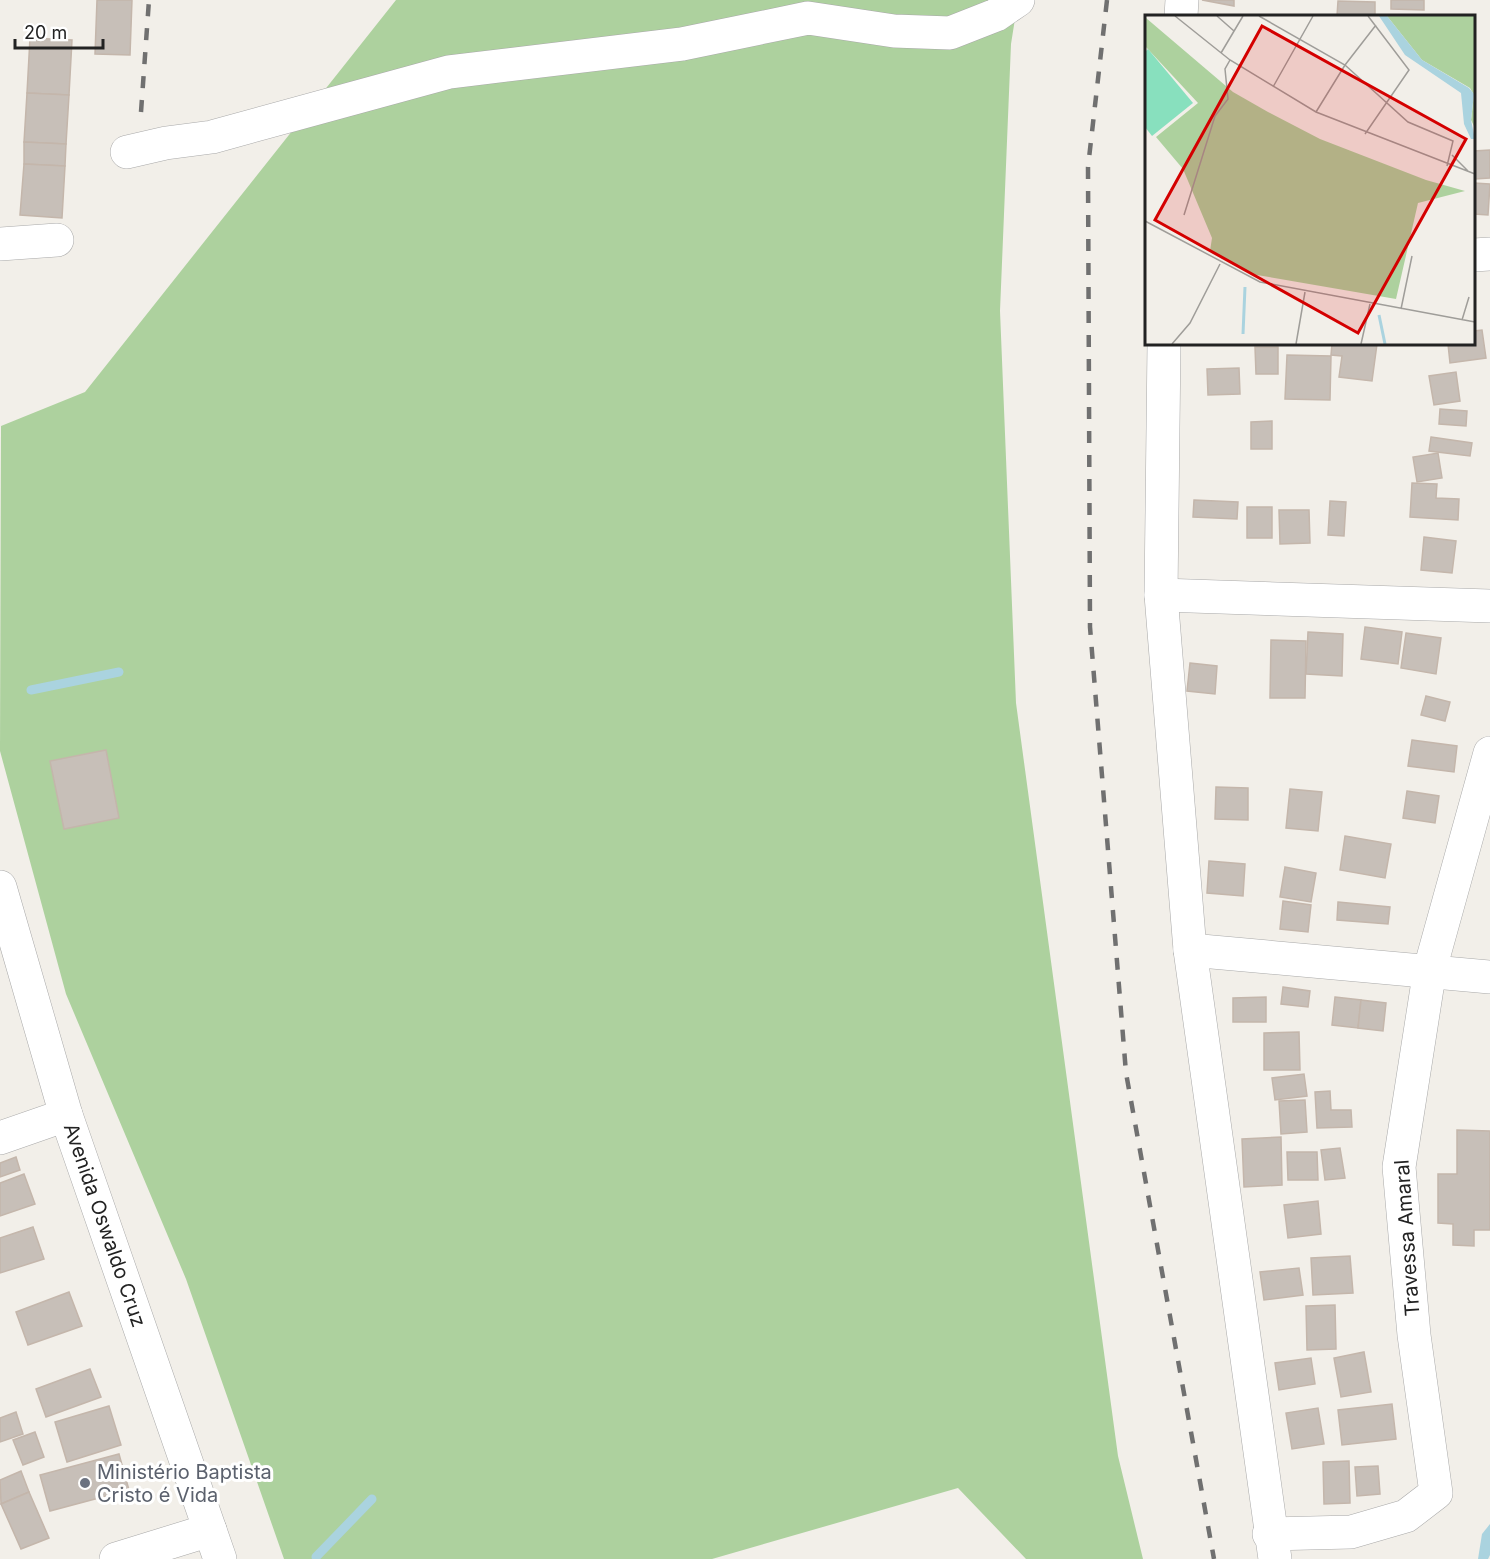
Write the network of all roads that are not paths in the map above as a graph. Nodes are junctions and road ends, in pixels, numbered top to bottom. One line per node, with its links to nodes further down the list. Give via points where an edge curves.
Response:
1 (1018, 0): 4 (street, via 996,15 950,33 894,31 808,18 682,44 449,72 212,137)
2 (1182, 0): 3 (street)
3 (1180, 15)
4 (127, 152)
5 (57, 240): 6 (street)
6 (0, 244)
7 (1490, 254): 8 (street)
8 (1475, 255)
9 (1164, 345): 10 (street)
10 (1161, 595): 11 (street); 14 (street)
11 (1490, 606)
12 (1490, 753): 15 (street, Travessa Amaral)
13 (0, 888): 17 (street, Avenida Oswaldo Cruz)
14 (1190, 950): 15 (street); 20 (street)
15 (1430, 969): 16 (street); 21 (street, Travessa Amaral, via 1399,1167 1414,1335 1436,1493 1406,1516)
16 (1490, 977)
17 (66, 1115): 18 (street); 19 (street, Avenida Oswaldo Cruz)
18 (0, 1138)
19 (215, 1545): 22 (street)
20 (1272, 1546): 21 (street, Travessa Amaral)
21 (1347, 1546)
22 (116, 1559)

